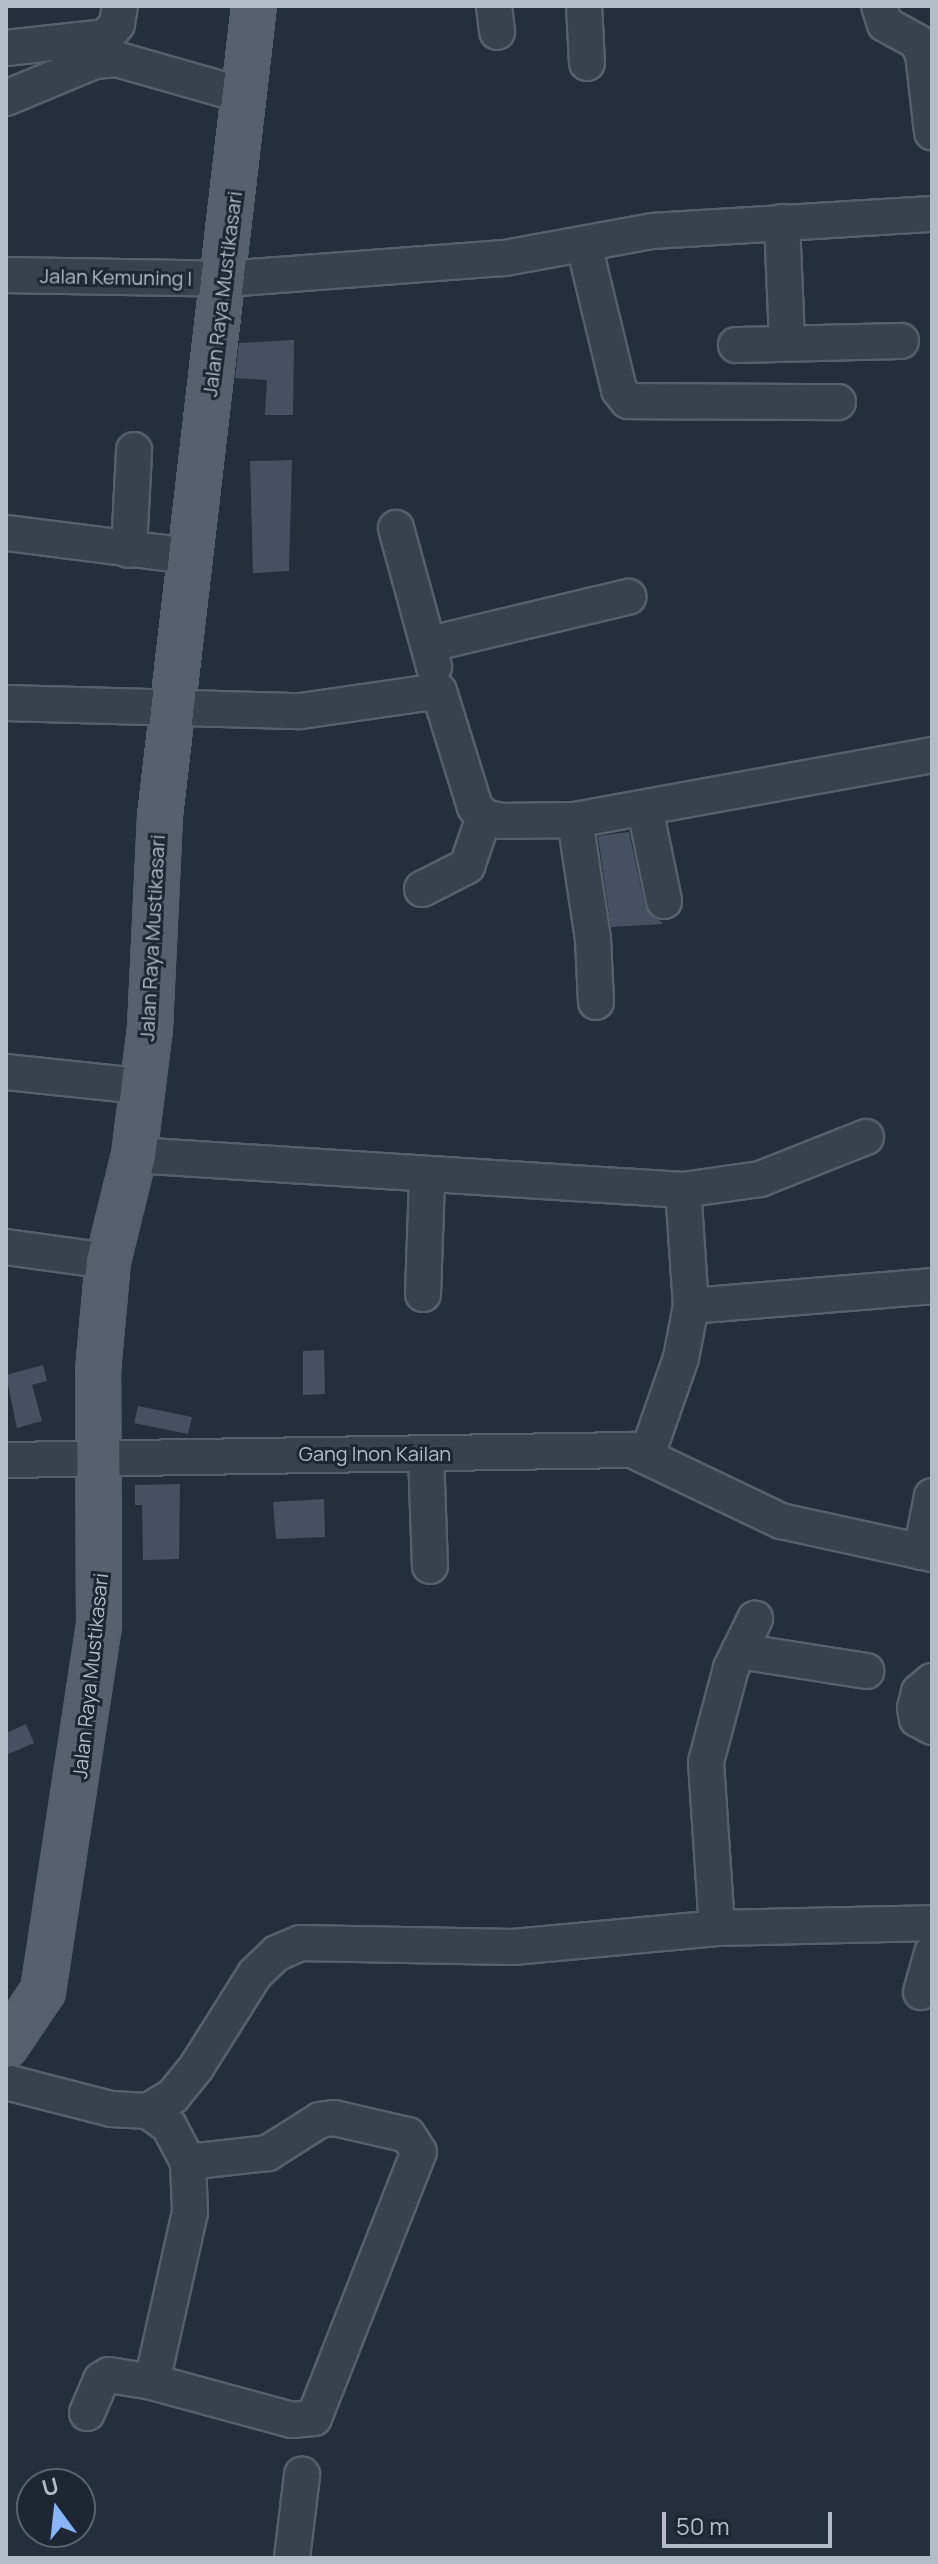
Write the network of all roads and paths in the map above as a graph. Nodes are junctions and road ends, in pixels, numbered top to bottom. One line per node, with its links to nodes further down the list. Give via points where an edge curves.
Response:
1 (120, 6): 5 (street, via 117,24 106,37)
2 (254, 6): 7 (main road, Jalan Raya Mustikasari)
3 (584, 6): 6 (street)
4 (879, 6): 9 (street, via 885,24 917,42 923,54)
5 (6, 48)
6 (587, 63)
7 (246, 96): 8 (street, via 116,59 82,65); 14 (main road, Jalan Raya Mustikasari)
8 (6, 98)
9 (932, 132)
10 (932, 214): 11 (street, Jalan Kemuning I)
11 (782, 222): 12 (street, Jalan Kemuning I, via 652,231); 16 (street)
12 (584, 245): 14 (street, Jalan Kemuning I, via 505,258); 18 (street, via 619,390 628,401)
13 (6, 275): 14 (street, Jalan Kemuning I)
14 (225, 279): 23 (main road, Jalan Raya Mustikasari)
15 (901, 341): 16 (street)
16 (787, 343): 17 (street)
17 (736, 345)
18 (838, 402)
19 (134, 450): 22 (street)
20 (396, 528): 25 (street)
21 (6, 533): 22 (street)
22 (129, 550): 23 (street)
23 (189, 556): 28 (main road, Jalan Raya Mustikasari)
24 (628, 597): 25 (street)
25 (430, 644): 26 (street)
26 (439, 691): 28 (street, via 301,711); 31 (street, via 475,807)
27 (6, 703): 28 (street)
28 (174, 705): 37 (main road, Jalan Raya Mustikasari, via 160,816 150,1028)
29 (932, 755): 30 (street)
30 (645, 809): 32 (street); 34 (street)
31 (484, 817): 32 (street); 33 (street, via 467,866)
32 (575, 820): 35 (street, via 593,939)
33 (422, 889)
34 (664, 901)
35 (596, 1002)
36 (6, 1072): 37 (street)
37 (140, 1086): 39 (main road, Jalan Raya Mustikasari)
38 (866, 1137): 41 (street, via 760,1179)
39 (134, 1155): 40 (street); 43 (main road, Jalan Raya Mustikasari)
40 (427, 1177): 41 (street); 45 (street)
41 (683, 1190): 46 (street)
42 (6, 1247): 43 (street)
43 (108, 1261): 50 (main road, Jalan Raya Mustikasari, via 98,1371)
44 (932, 1286): 46 (street)
45 (423, 1294)
46 (691, 1306): 48 (street, via 681,1358)
47 (426, 1453): 48 (street, Gang Inon Kailan, via 632,1450); 50 (street, Gang Inon Kailan); 53 (street)
48 (647, 1455): 52 (street, via 724,1498 781,1521)
49 (6, 1460): 50 (street, Gang Inon Kailan)
50 (101, 1460): 63 (main road, Jalan Raya Mustikasari, via 102,1595 82,1762 43,1991)
51 (932, 1496): 52 (street)
52 (927, 1553)
53 (430, 1566)
54 (755, 1619): 55 (street)
55 (739, 1651): 56 (street); 60 (street, via 706,1762)
56 (866, 1671)
57 (932, 1681): 58 (street, via 919,1692 915,1708 917,1719)
58 (932, 1727)
59 (932, 1923): 60 (street)
60 (717, 1928): 65 (street, via 513,1947 300,1943 277,1953 255,1974 197,2066 173,2096)
61 (932, 1953): 62 (street)
62 (921, 1992)
63 (8, 2041)
64 (6, 2082): 65 (street, via 111,2109)
65 (148, 2111): 66 (street, via 169,2126)
66 (188, 2162): 67 (street, via 190,2212); 67 (street, via 268,2153 320,2120 334,2118 408,2135 419,2152 314,2418 292,2420)
67 (152, 2382): 68 (street, via 109,2375 101,2380)
68 (87, 2413)
69 (302, 2475): 70 (street)
70 (292, 2558)

